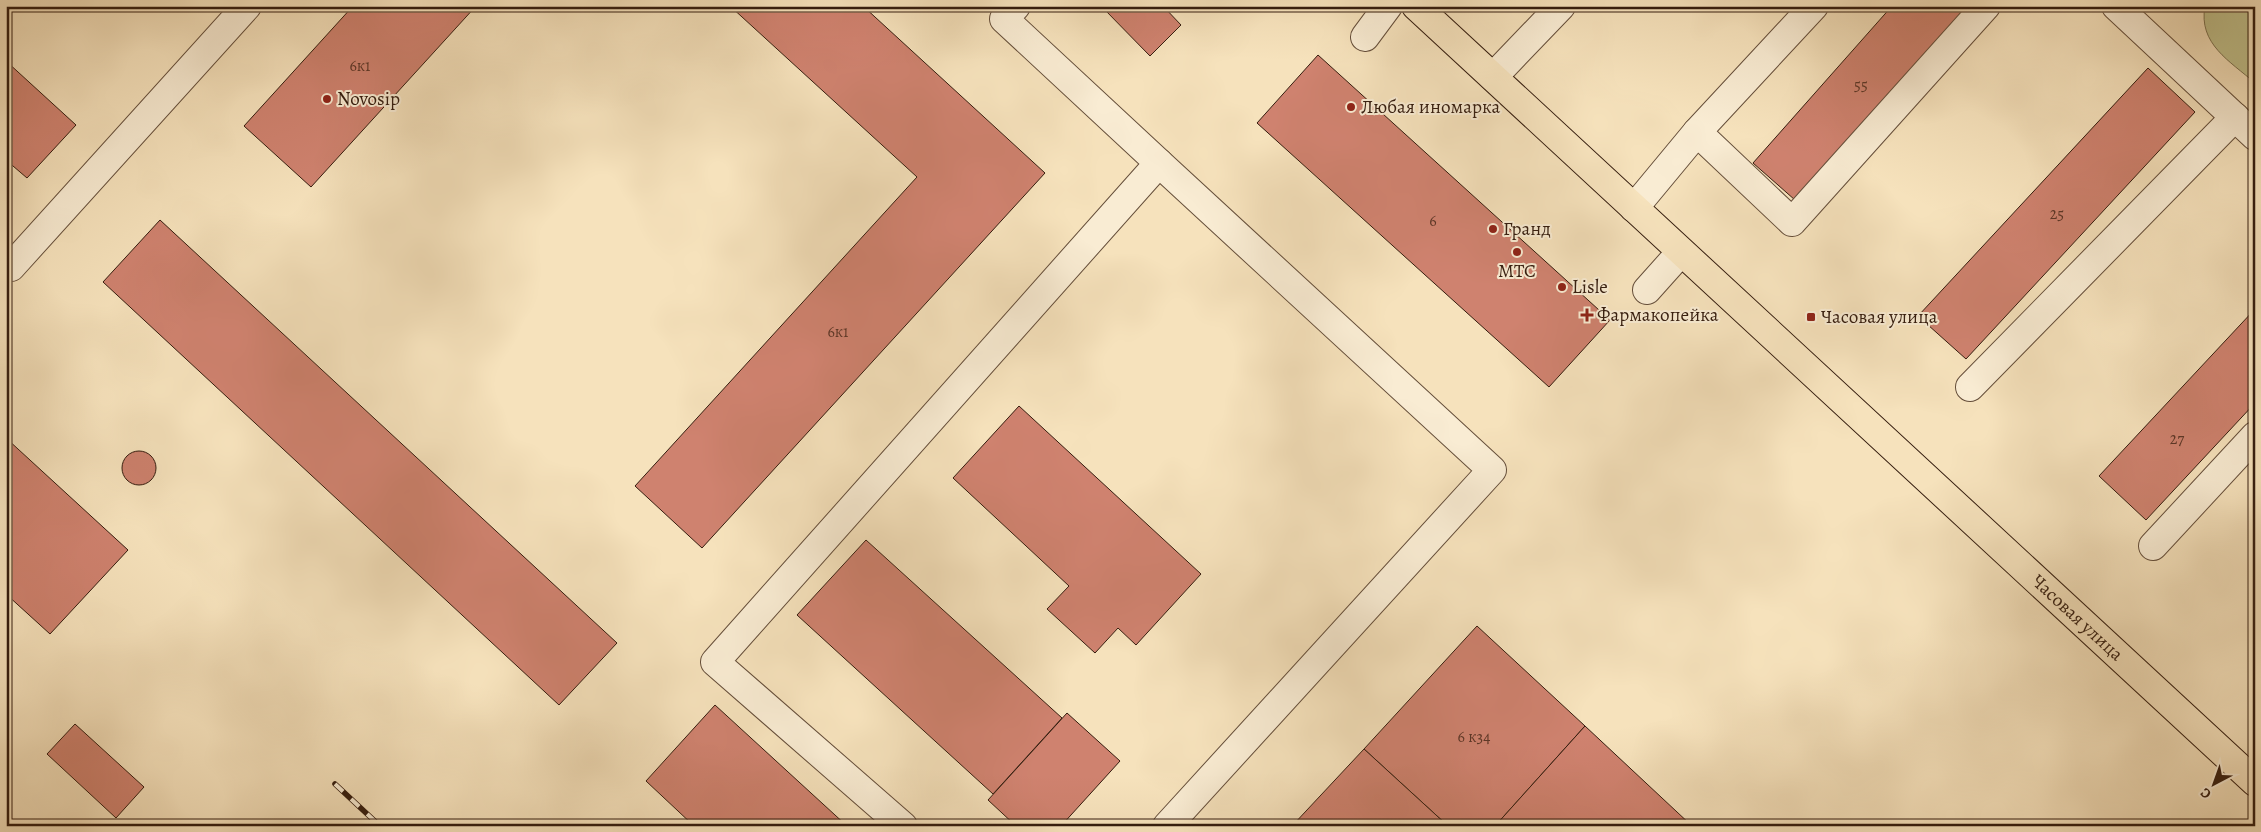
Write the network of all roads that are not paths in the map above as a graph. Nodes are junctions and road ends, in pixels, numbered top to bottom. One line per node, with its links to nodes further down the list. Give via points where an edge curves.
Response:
1 (247, 6): 17 (street)
2 (1388, 6): 9 (street)
3 (1416, 6): 10 (main road, Часовая улица)
4 (1561, 6): 10 (street)
5 (1814, 6): 12 (street)
6 (1986, 6): 12 (street, via 1792,222)
7 (2116, 6): 11 (street)
8 (1003, 11): 14 (street)
9 (1365, 37)
10 (1493, 77): 15 (main road, Часовая улица)
11 (2235, 117): 13 (street); 19 (street)
12 (1697, 132): 15 (street)
13 (2255, 136)
14 (1159, 163): 23 (street, via 715,662); 24 (street, via 1492,470)
15 (1634, 208): 16 (main road, Часовая улица)
16 (1682, 252): 18 (street); 22 (main road, Часовая улица)
17 (11, 266)
18 (1647, 290)
19 (1970, 387)
20 (2255, 436): 21 (street)
21 (2153, 546)
22 (2255, 782)
23 (903, 826)
24 (1167, 826)

